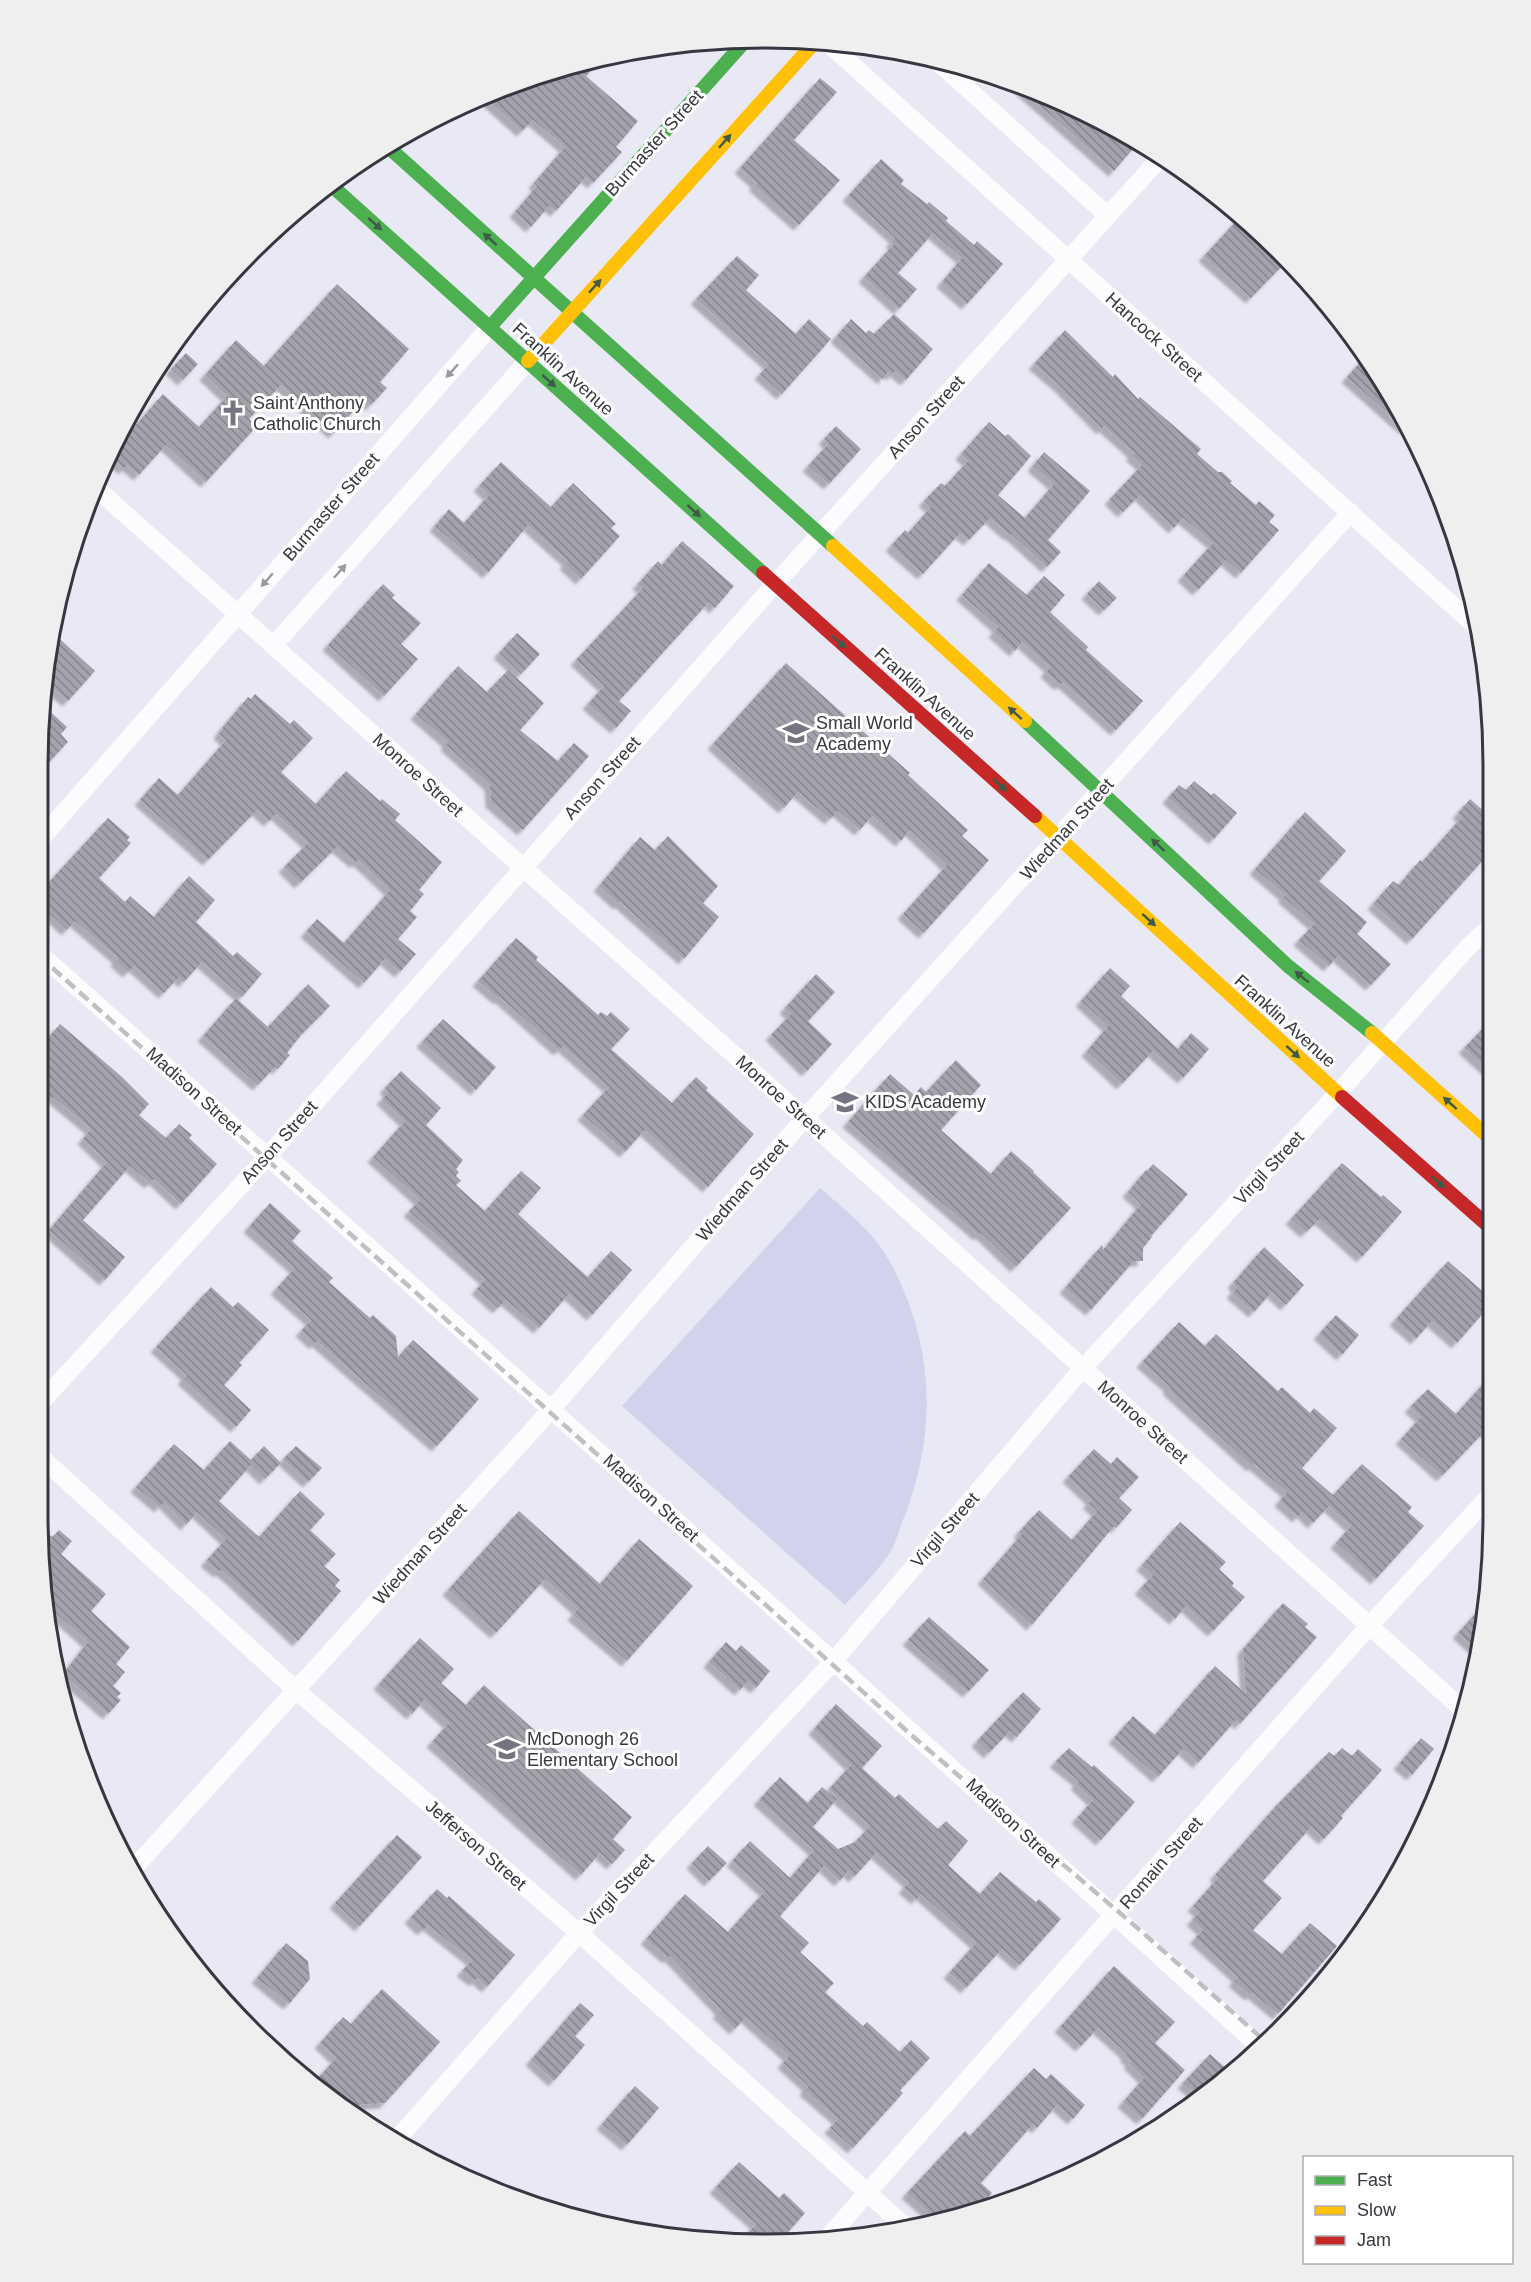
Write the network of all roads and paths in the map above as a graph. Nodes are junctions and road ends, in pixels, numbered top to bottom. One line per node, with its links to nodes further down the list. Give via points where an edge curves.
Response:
1 (738, 49): 10 (main road, Burmaster Street)
2 (808, 50): 11 (main road, one-way to 2)
3 (838, 52): 9 (street, Hancock Street)
4 (949, 71): 8 (street)
5 (394, 152): 10 (main road, one-way to 5)
6 (1155, 164): 8 (street, Anson Street)
7 (337, 190): 12 (main road, Franklin Avenue, one-way to 12)
8 (1108, 216): 9 (street, Anson Street)
9 (1068, 260): 15 (street, Hancock Street); 16 (street, Anson Street)
10 (533, 279): 11 (main road); 12 (main road, Burmaster Street)
11 (570, 313): 13 (main road); 16 (main road)
12 (490, 327): 13 (main road, Franklin Avenue); 18 (street, Burmaster Street, one-way to 18)
13 (528, 361): 17 (main road, Franklin Avenue, one-way to 17); 20 (street, one-way to 13)
14 (102, 493): 18 (street, Monroe Street)
15 (1351, 512): 19 (street, Hancock Street); 21 (street, Wiedman Street)
16 (820, 534): 17 (street, Anson Street); 21 (main road, one-way to 16)
17 (775, 584): 23 (main road, Franklin Avenue, one-way to 23); 24 (street, Anson Street)
18 (237, 614): 20 (street, Monroe Street); 22 (street, Burmaster Street)
19 (1467, 618)
20 (273, 646): 24 (street, Monroe Street)
21 (1101, 791): 23 (street, Wiedman Street); 27 (main road, one-way to 21, via 1288,966)
22 (48, 831)
23 (1059, 838): 28 (main road, Franklin Avenue, one-way to 28); 29 (street, Wiedman Street)
24 (522, 868): 29 (street, Monroe Street); 31 (street, Anson Street)
25 (1483, 933): 27 (street, Virgil Street)
26 (48, 961): 31 (street, Madison Street)
27 (1383, 1042): 28 (street, Virgil Street); 30 (main road, one-way to 27)
28 (1338, 1093): 32 (main road, Franklin Avenue, one-way to 32); 33 (street, Virgil Street)
29 (805, 1118): 33 (street, Monroe Street); 35 (street, Wiedman Street)
30 (1483, 1132)
31 (267, 1156): 34 (street, Anson Street); 35 (street, Madison Street)
32 (1483, 1221)
33 (1083, 1368): 38 (street, Monroe Street); 39 (street, Virgil Street)
34 (48, 1394)
35 (551, 1410): 39 (street, Madison Street); 40 (street, Wiedman Street)
36 (48, 1464): 40 (street, Jefferson Street)
37 (1483, 1503): 38 (street, Romain Street)
38 (1370, 1625): 41 (street, Monroe Street); 43 (street, Romain Street)
39 (833, 1661): 43 (street, Madison Street); 44 (street, Virgil Street)
40 (297, 1691): 42 (street, Wiedman Street); 44 (street, Jefferson Street)
41 (1458, 1705)
42 (138, 1864)
43 (1114, 1917): 45 (street, Madison Street); 47 (street, Romain Street)
44 (579, 1933): 46 (street, Virgil Street); 47 (street, Jefferson Street)
45 (1254, 2042)
46 (401, 2134)
47 (868, 2193): 48 (street, Jefferson Street); 49 (street, Romain Street)
48 (899, 2221)
49 (834, 2230)

